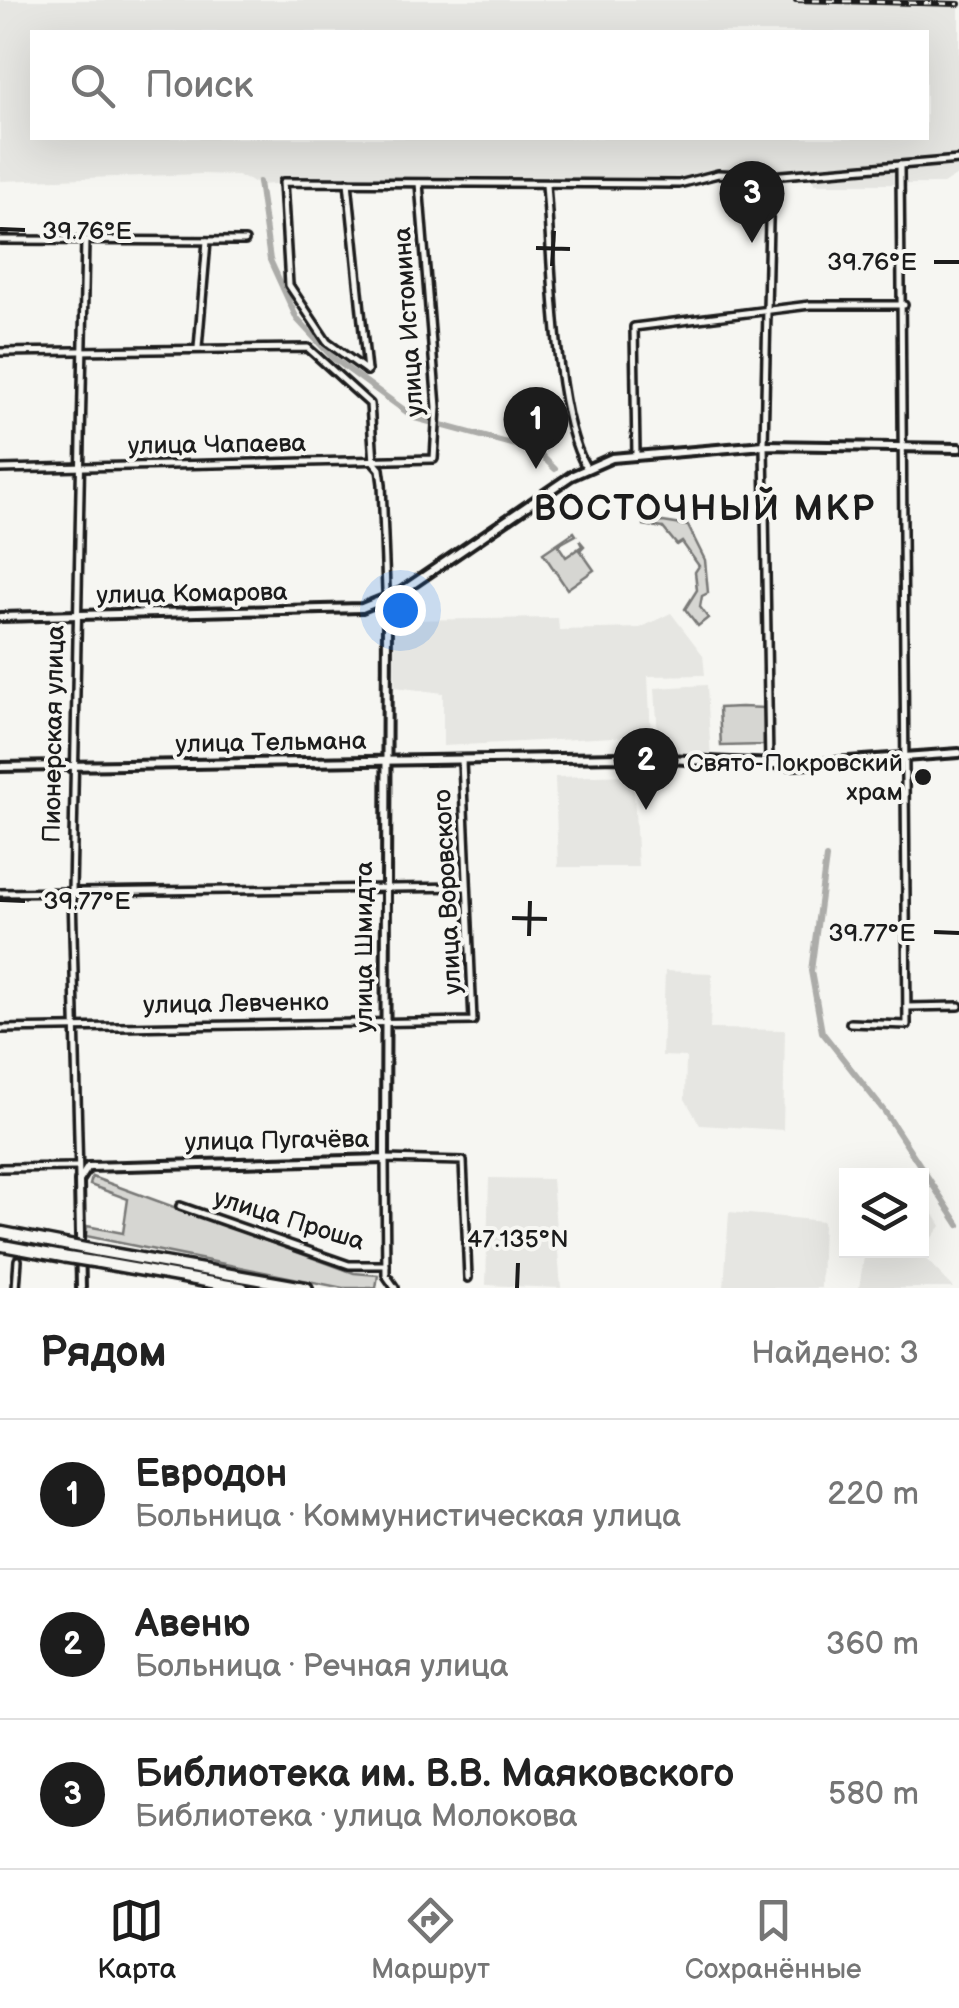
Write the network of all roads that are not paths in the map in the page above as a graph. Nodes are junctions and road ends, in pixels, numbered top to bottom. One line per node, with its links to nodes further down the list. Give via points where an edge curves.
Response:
1 (959, 160): 2 (street)
2 (900, 165): 3 (street); 11 (street)
3 (770, 176): 6 (street); 12 (street)
4 (348, 182): 4 (street, via 367,371 327,342 289,285 283,182); 5 (street)
5 (419, 182): 6 (street); 20 (street, улица Истомина, via 437,407)
6 (546, 185): 22 (street, via 566,404 574,447)
7 (0, 240): 8 (street)
8 (86, 240): 9 (street); 14 (street, Пионерская улица)
9 (208, 241): 10 (street); 13 (street)
10 (246, 242)
11 (904, 304): 12 (street); 17 (street)
12 (768, 311): 16 (street); 19 (street, via 634,327)
13 (198, 349): 14 (street); 21 (street, улица Шмидта, via 308,348 370,404)
14 (83, 350): 15 (street); 23 (street, Пионерская улица)
15 (0, 352)
16 (764, 445): 17 (street); 19 (street); 35 (street)
17 (903, 447): 18 (street); 31 (street)
18 (959, 448)
19 (636, 455): 22 (street)
20 (434, 459): 21 (street, улица Чапаева)
21 (374, 462): 23 (street, улица Чапаева); 26 (street, улица Шмидта, via 382,482)
22 (586, 467): 25 (street, улица Комарова)
23 (79, 468): 24 (street, улица Чапаева); 27 (street, Пионерская улица)
24 (0, 469)
25 (401, 592): 26 (street, улица Комарова); 29 (street, улица Шмидта)
26 (384, 600): 27 (street, улица Комарова, via 322,612); 29 (street, улица Шмидта)
27 (76, 616): 28 (street, улица Комарова); 34 (street, Пионерская улица)
28 (0, 617)
29 (387, 618): 32 (street, улица Шмидта)
30 (959, 753): 31 (street, улица Тельмана)
31 (906, 754): 35 (street, улица Тельмана); 42 (street)
32 (384, 761): 33 (street, улица Тельмана); 34 (street, улица Тельмана); 37 (street, улица Шмидта)
33 (462, 761): 35 (street, улица Тельмана, via 632,758); 38 (street, улица Воровского)
34 (74, 766): 36 (street, улица Тельмана); 39 (street, Пионерская улица)
35 (770, 766)
36 (0, 767)
37 (384, 886): 38 (street); 39 (street); 44 (street, улица Шмидта)
38 (468, 887): 43 (street, улица Воровского)
39 (72, 892): 40 (street); 46 (street, Пионерская улица)
40 (0, 893)
41 (959, 1006): 42 (street)
42 (907, 1008): 45 (street, via 907,1025)
43 (473, 1021): 44 (street, улица Левченко)
44 (384, 1022): 46 (street, улица Левченко); 48 (street, улица Шмидта)
45 (850, 1024)
46 (75, 1028): 47 (street, улица Левченко); 49 (street, Пионерская улица)
47 (0, 1029)
48 (385, 1159): 50 (street, улица Пугачёва); 57 (street, улица Шмидта); 58 (street, улица Пугачёва, via 463,1160)
49 (78, 1166): 50 (street, улица Пугачёва); 51 (street, улица Пугачёва); 52 (street, Пионерская улица)
50 (92, 1166): 52 (street)
51 (0, 1168)
52 (79, 1181): 60 (street, Пионерская улица)
53 (180, 1206): 57 (street, улица Проша, via 349,1265)
54 (0, 1232): 62 (highway, bridge)
55 (0, 1245): 61 (highway, bridge)
56 (18, 1260): 59 (street)
57 (386, 1266): 63 (street, улица Шмидта)
58 (468, 1278)
59 (16, 1288)
60 (81, 1288)
61 (243, 1288)
62 (307, 1288)
63 (395, 1288)

